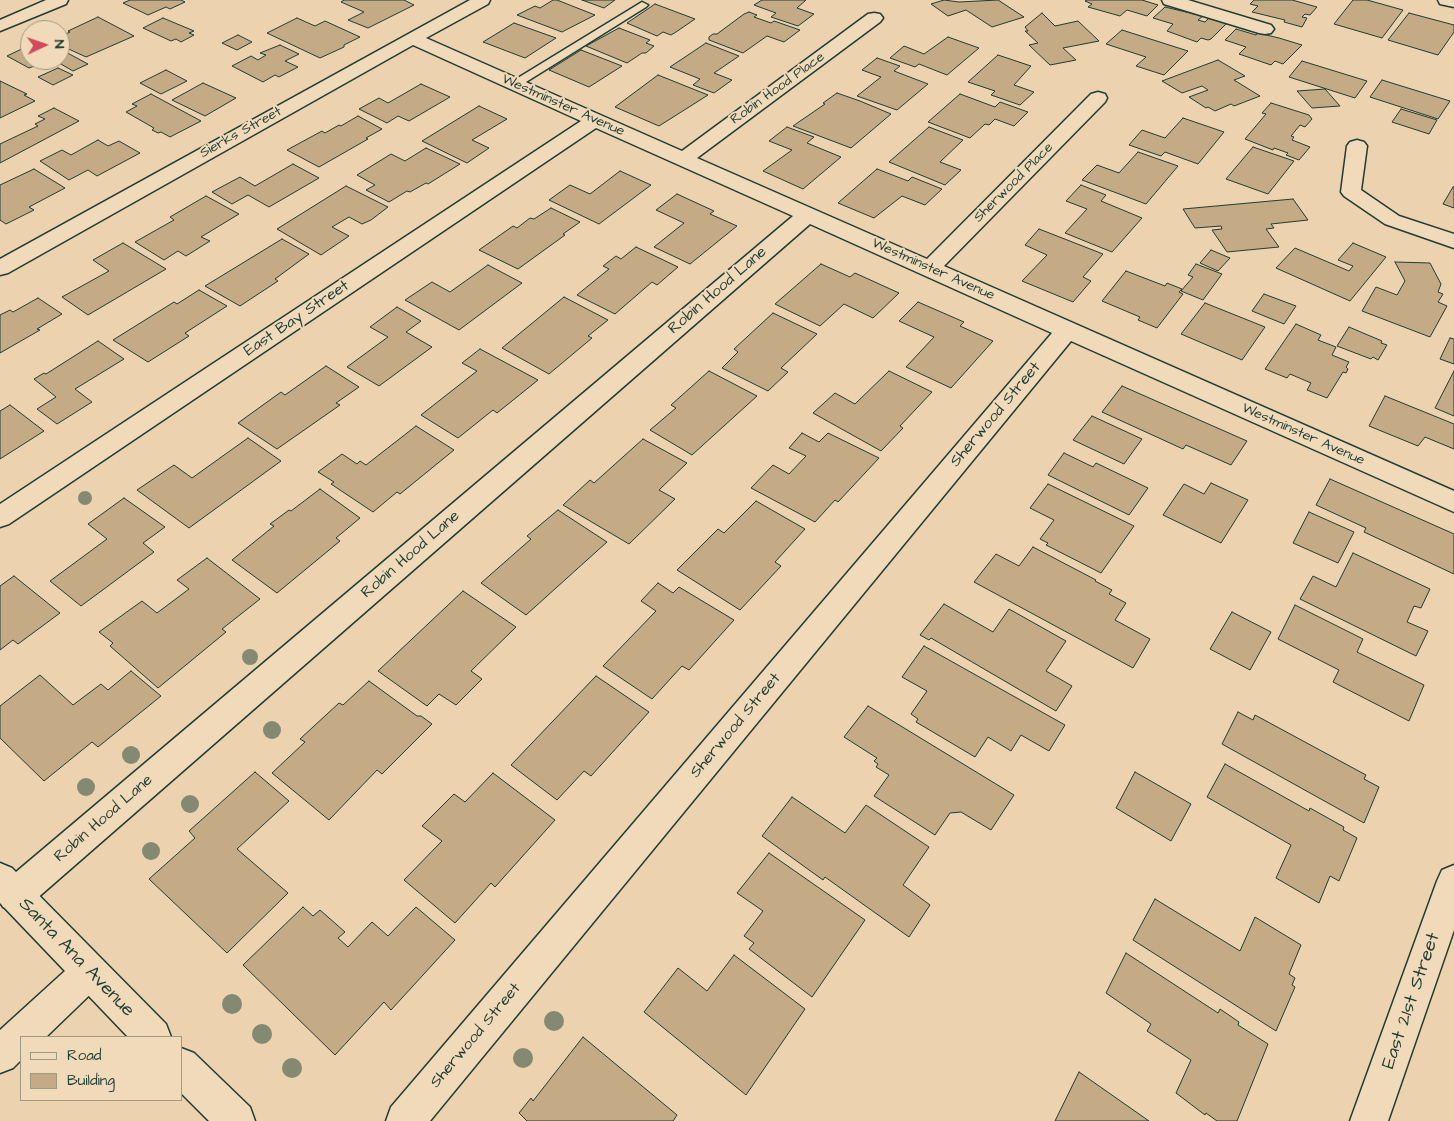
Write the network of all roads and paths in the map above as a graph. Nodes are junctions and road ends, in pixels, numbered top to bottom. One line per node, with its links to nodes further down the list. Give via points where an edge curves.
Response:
1 (60, 0): 9 (street)
2 (482, 0): 11 (street, Sierks Street)
3 (1170, 0): 7 (street)
4 (1446, 0): 5 (street)
5 (1454, 2)
6 (642, 4): 12 (lane)
7 (1203, 4): 10 (street)
8 (874, 18): 16 (street, Robin Hood Place)
9 (0, 26)
10 (1265, 29)
11 (411, 38): 12 (street, Westminster Avenue); 19 (street, Sierks Street)
12 (514, 84): 14 (street, Westminster Avenue)
13 (1098, 98): 20 (street, Sherwood Place)
14 (594, 120): 16 (street, Westminster Avenue); 23 (street, East Bay Street)
15 (1357, 146): 18 (street, via 1351,192 1392,220)
16 (683, 159): 17 (street, Westminster Avenue)
17 (807, 214): 20 (street, Westminster Avenue); 24 (street, Robin Hood Lane)
18 (1454, 241)
19 (0, 268)
20 (929, 269): 21 (street, Westminster Avenue)
21 (1067, 330): 22 (street, Westminster Avenue); 33 (street, Sherwood Street)
22 (1454, 502)
23 (0, 517)
24 (8, 887): 26 (street, Santa Ana Avenue)
25 (1451, 900): 34 (street, East 21st Street)
26 (89, 972): 27 (street); 29 (street, Santa Ana Avenue)
27 (20, 1036)
28 (20, 1036): 30 (street)
29 (152, 1036)
30 (0, 1055)
31 (182, 1067): 32 (street)
32 (236, 1121)
33 (405, 1121)
34 (1369, 1121)

